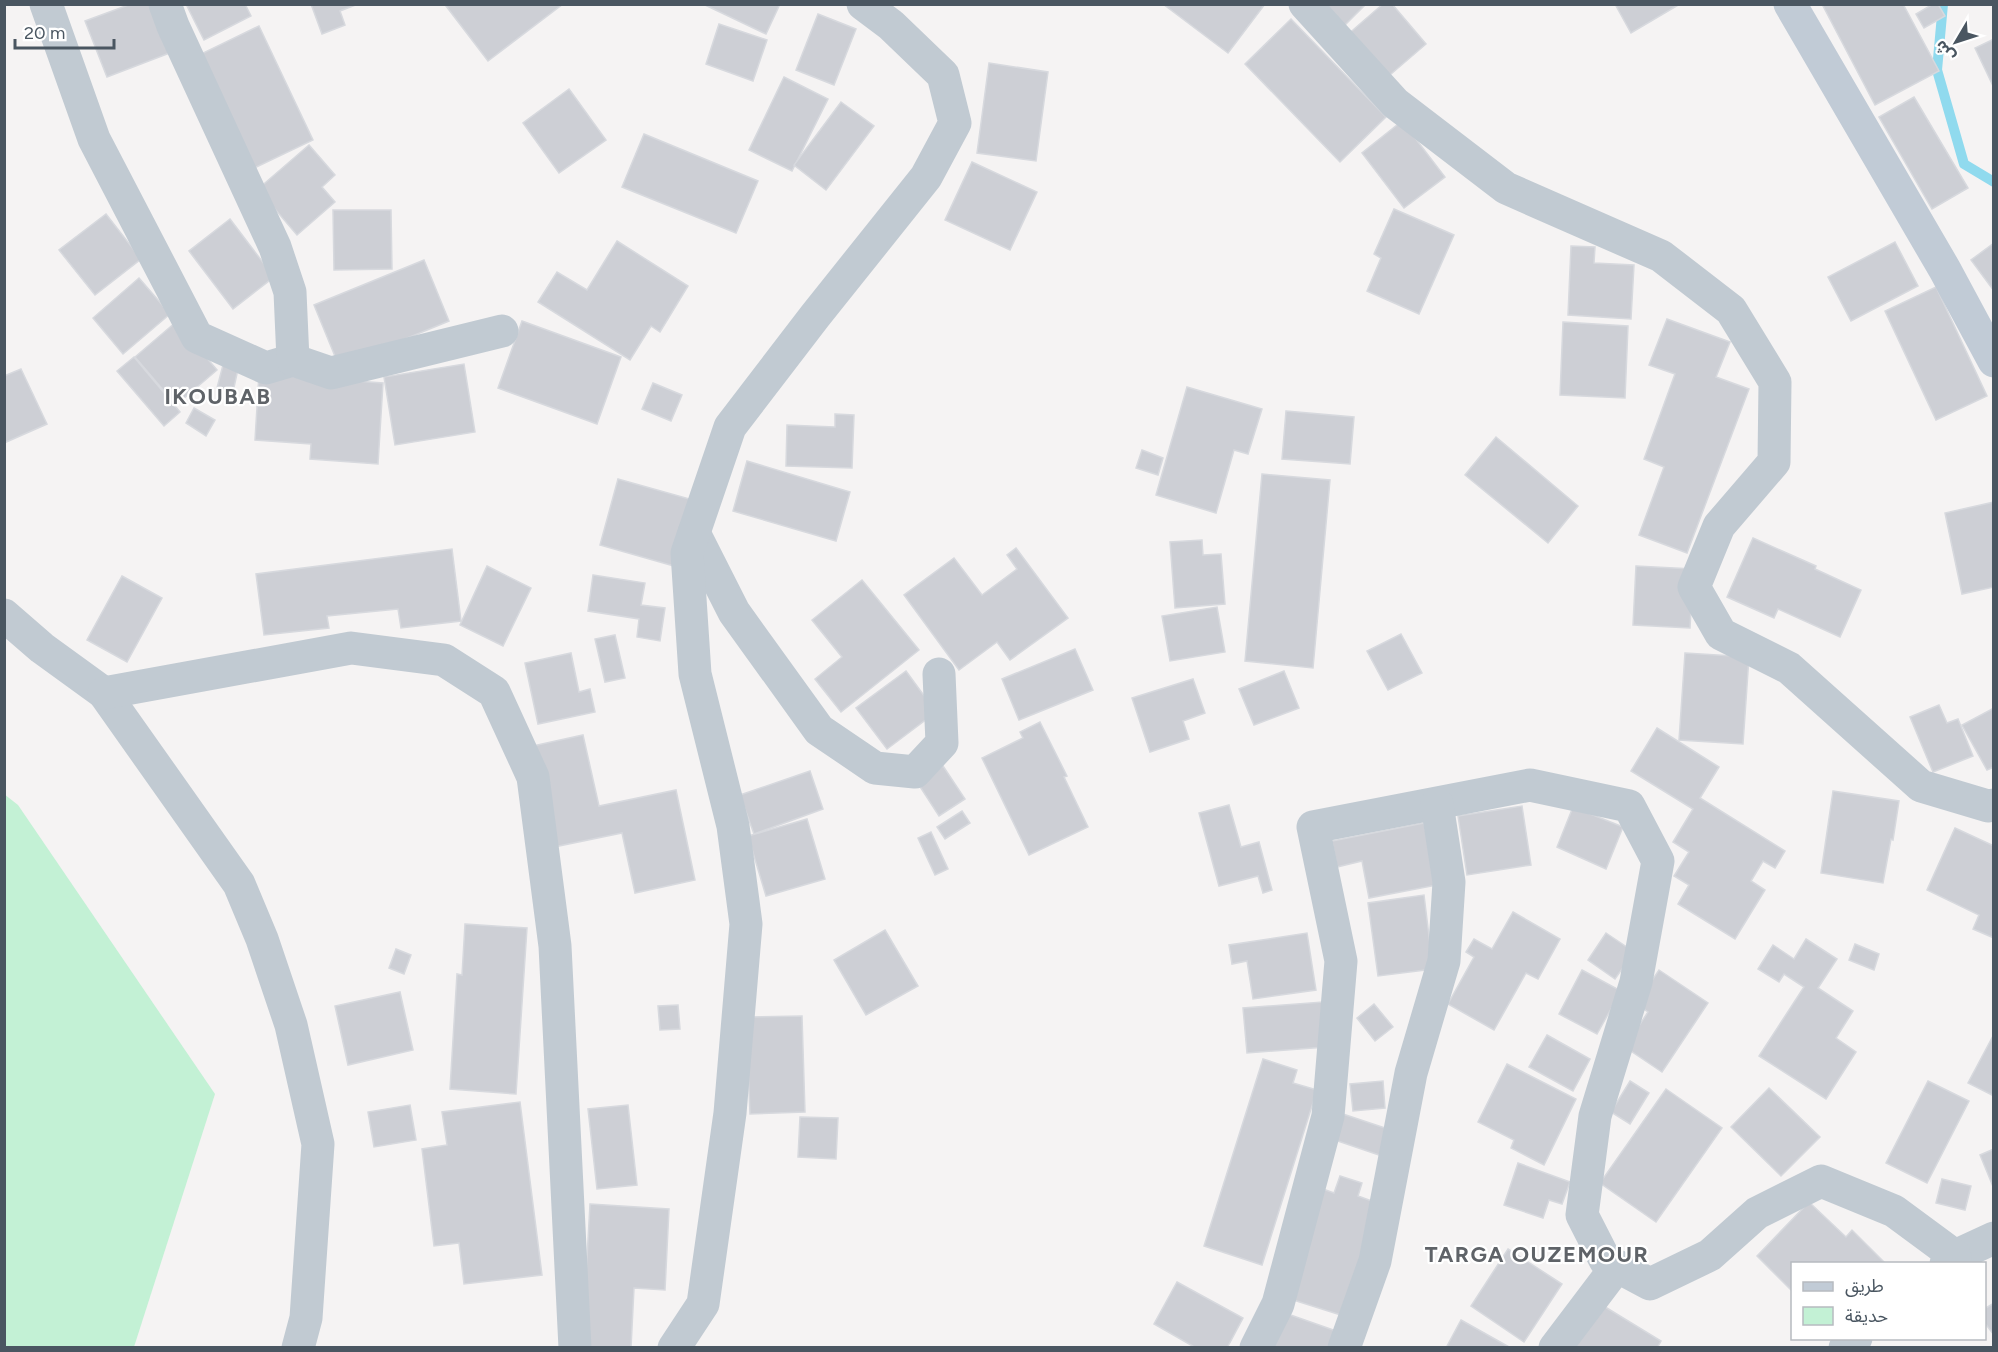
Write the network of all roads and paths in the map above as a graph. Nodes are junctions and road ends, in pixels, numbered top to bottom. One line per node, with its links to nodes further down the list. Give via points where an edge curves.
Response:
1 (46, 4): 7 (street, via 94,139 197,337 266,368)
2 (165, 4): 7 (street, via 276,247 290,292)
3 (863, 4): 9 (street, via 943,75 955,123 926,177 730,427)
4 (1305, 4): 14 (street, via 1395,103 1506,188 1661,256 1731,310 1775,382 1774,462 1719,526 1694,587 1721,634 1789,668 1921,786)
5 (1790, 4): 8 (street)
6 (502, 332): 7 (street, via 331,374)
7 (293, 360)
8 (1994, 362)
9 (694, 533): 11 (street, via 735,612 819,730 874,768 915,772 942,743); 20 (street, via 687,553 695,674 732,826 746,924 730,1113 703,1304)
10 (4, 615): 12 (street)
11 (939, 674)
12 (104, 693): 18 (street, via 239,884 291,1025 318,1144 306,1318); 19 (street, via 351,648 444,660 494,692 532,777 555,946)
13 (1437, 804): 17 (street, via 1530,785 1629,807 1658,861 1636,982 1595,1116 1582,1215 1605,1260); 21 (street, via 1313,827 1341,961 1328,1116 1278,1304); 22 (street, via 1449,882 1444,961 1412,1073 1375,1262)
14 (1994, 805)
15 (1994, 1238): 16 (street)
16 (1950, 1260): 17 (street, via 1894,1211 1821,1181 1757,1213 1710,1255 1650,1284)
17 (1617, 1266): 23 (street)
18 (298, 1347)
19 (575, 1347)
20 (674, 1347)
21 (1256, 1347)
22 (1344, 1347)
23 (1555, 1347)

